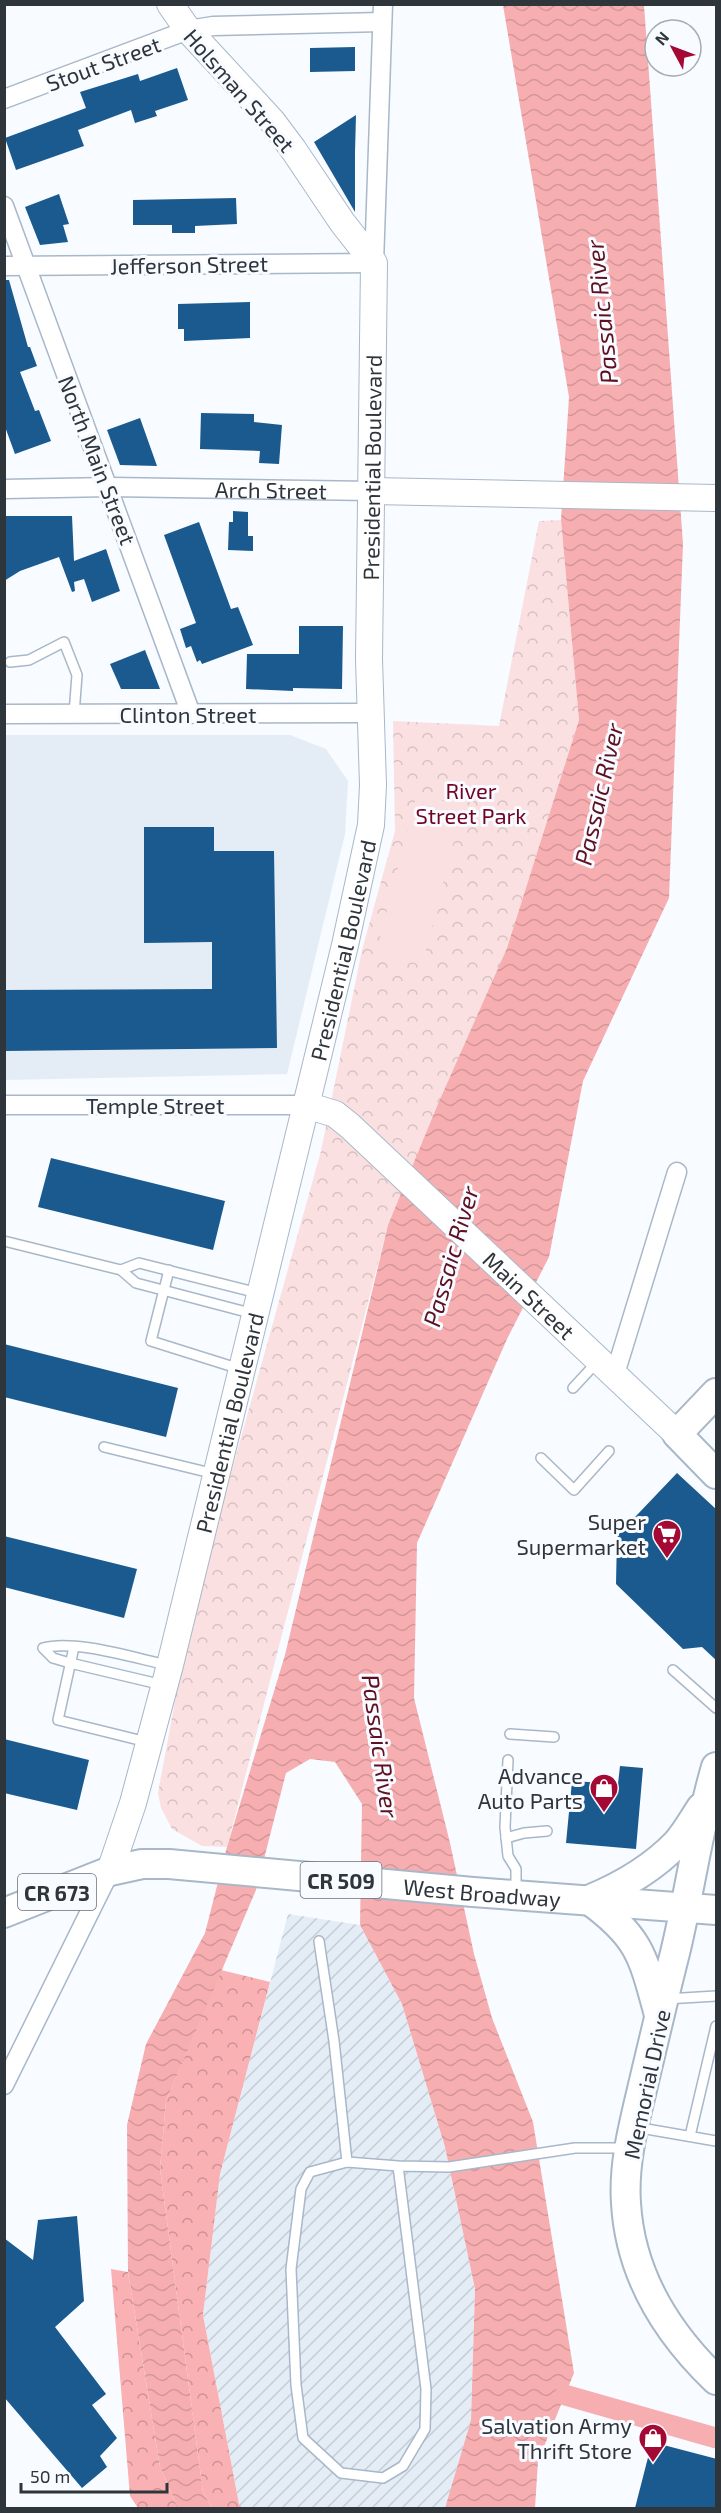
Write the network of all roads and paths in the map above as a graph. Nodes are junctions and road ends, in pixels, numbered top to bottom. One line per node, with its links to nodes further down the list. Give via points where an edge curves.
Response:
1 (170, 4): 3 (street, Holsman Street)
2 (383, 13): 3 (street, Stout Street); 6 (street, Presidential Boulevard)
3 (188, 30): 4 (street, Stout Street); 6 (street, Holsman Street, via 272,121)
4 (4, 99)
5 (4, 206): 8 (street, North Main Street)
6 (374, 263): 8 (street, Jefferson Street); 11 (street, Presidential Boulevard)
7 (4, 266): 8 (street, Jefferson Street)
8 (26, 266): 9 (street, North Main Street)
9 (110, 487): 10 (street, Arch Street); 11 (street, Arch Street); 17 (street, North Main Street)
10 (4, 489)
11 (372, 491): 12 (street, Arch Street); 14 (street, Presidential Boulevard)
12 (706, 498)
13 (10, 662): 16 (lane, via 29,660 64,642 77,675)
14 (371, 713): 17 (street, Clinton Street); 19 (street, Presidential Boulevard, via 370,825)
15 (4, 714): 16 (street, Clinton Street)
16 (74, 714): 17 (street, Clinton Street)
17 (192, 714)
18 (4, 1105): 19 (street, Temple Street)
19 (306, 1105): 25 (street, Presidential Boulevard); 26 (street, Main Street, via 335,1114)
20 (677, 1172): 26 (street)
21 (4, 1240): 22 (lane)
22 (121, 1270): 23 (lane, via 140,1263); 24 (lane, via 136,1283)
23 (169, 1270): 24 (lane); 25 (lane)
24 (164, 1292): 25 (lane); 27 (lane, via 151,1341)
25 (257, 1304): 27 (street, Presidential Boulevard)
26 (607, 1367): 28 (lane); 30 (street, Main Street)
27 (242, 1369): 34 (street, Presidential Boulevard)
28 (573, 1388)
29 (717, 1393): 30 (main road)
30 (677, 1434): 35 (main road, Main Street)
31 (104, 1447): 34 (lane)
32 (609, 1451): 33 (lane, via 574,1490)
33 (541, 1458)
34 (217, 1474): 39 (street, Presidential Boulevard)
35 (717, 1474)
36 (74, 1647): 37 (lane); 37 (lane, via 56,1644 43,1648 53,1658); 39 (lane)
37 (70, 1663): 39 (lane); 43 (lane, via 58,1720)
38 (673, 1670): 40 (lane)
39 (167, 1675): 43 (street, Presidential Boulevard)
40 (717, 1708)
41 (510, 1734): 42 (lane)
42 (554, 1737)
43 (149, 1742): 49 (street, Presidential Boulevard, via 134,1803)
44 (508, 1760): 48 (lane)
45 (717, 1767): 46 (main road, Memorial Drive)
46 (706, 1802): 51 (main road, via 662,1857 615,1889); 52 (main road, Memorial Drive)
47 (547, 1831): 48 (lane)
48 (506, 1838): 50 (lane, via 508,1856 516,1869)
49 (110, 1871): 50 (main road, West Broadway / CR 509, via 142,1864 172,1864); 54 (main road, West Broadway / CR 673); 59 (street)
50 (516, 1895): 51 (main road, West Broadway / CR 509)
51 (589, 1900): 52 (main road, West Broadway / CR 509); 57 (main road, via 612,1917 640,1951)
52 (686, 1907): 53 (main road, West Broadway / CR 509); 57 (main road, Memorial Drive)
53 (717, 1910)
54 (4, 1913)
55 (319, 1941): 63 (lane)
56 (717, 1996): 57 (lane)
57 (662, 2008): 61 (main road, Memorial Drive)
58 (717, 2026): 60 (lane)
59 (4, 2085)
60 (690, 2136): 61 (lane); 62 (lane)
61 (632, 2137): 64 (lane, via 449,2167); 65 (main road, Memorial Drive, via 626,2203 642,2277 665,2321 694,2359)
62 (717, 2141)
63 (347, 2163): 64 (lane); 64 (lane, via 310,2172 301,2189 291,2269 296,2385 303,2438 341,2473 382,2478 403,2466 425,2429 426,2389)
64 (398, 2166)
65 (717, 2380)

